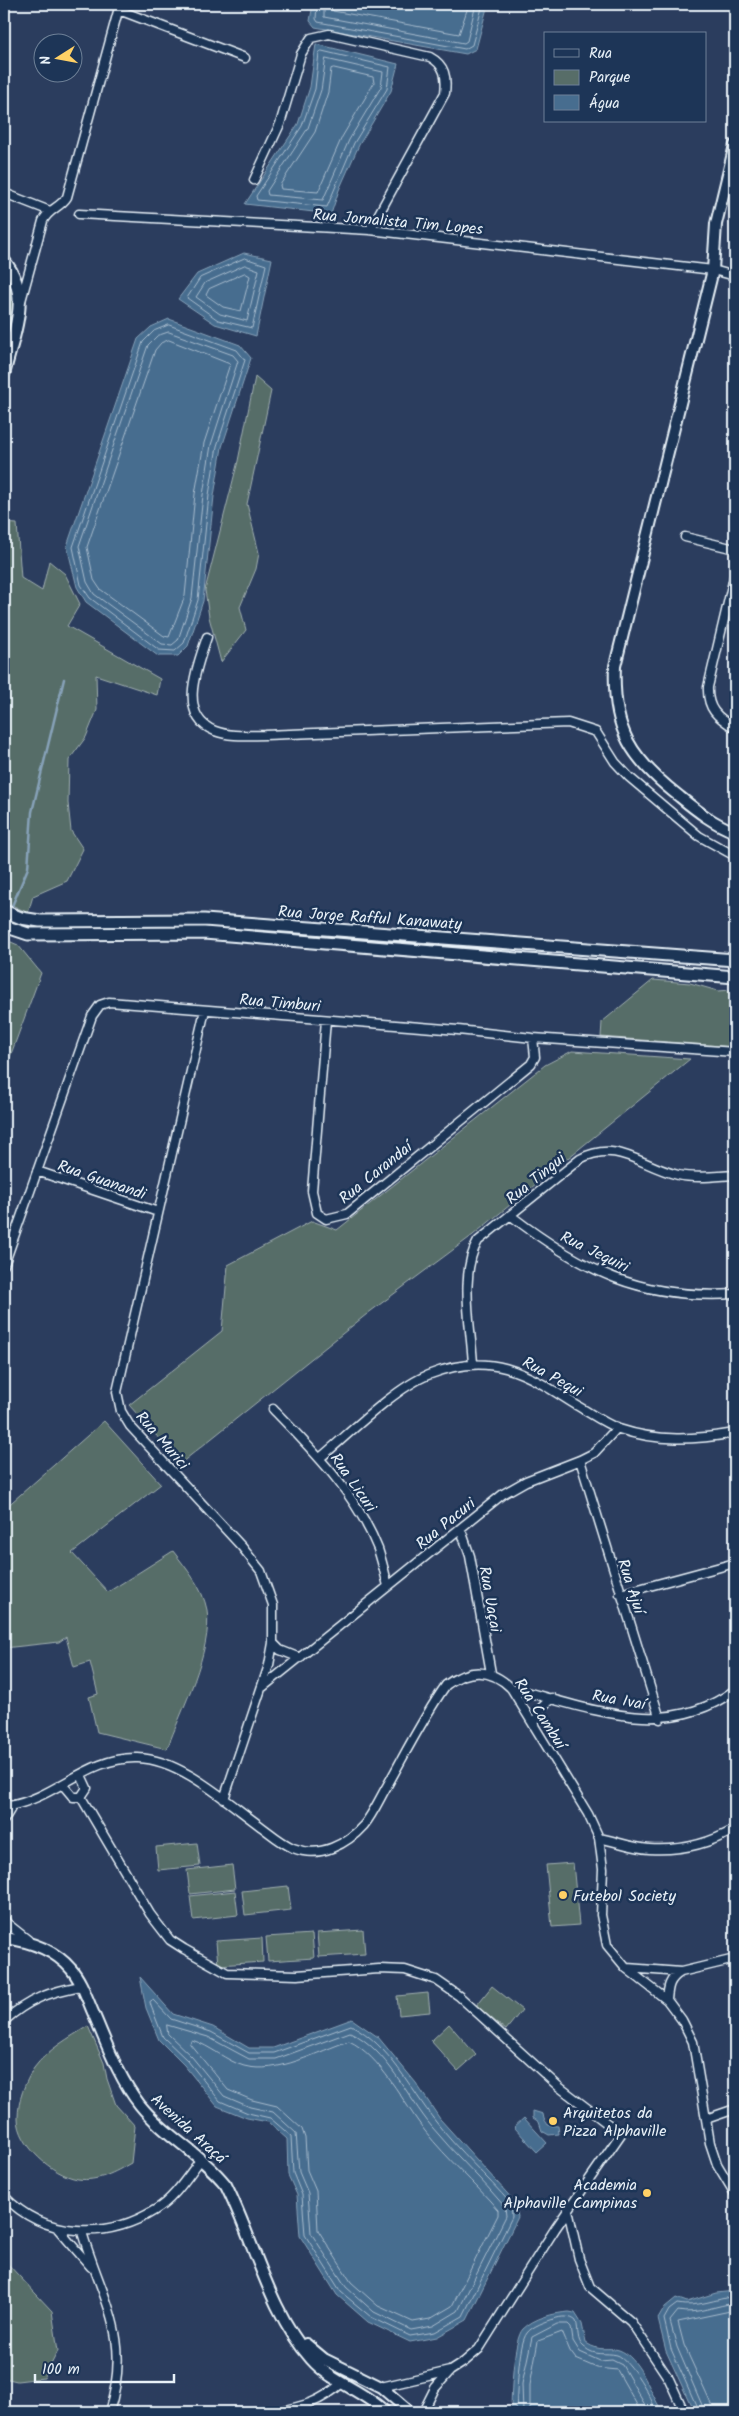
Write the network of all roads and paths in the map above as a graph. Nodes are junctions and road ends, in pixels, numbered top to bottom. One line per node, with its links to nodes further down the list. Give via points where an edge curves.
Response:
1 (120, 7): 2 (street); 6 (street, via 67,197 63,204)
2 (245, 58)
3 (735, 145): 10 (street, via 716,224)
4 (254, 180): 8 (street, via 280,124 301,54 311,38 329,34 430,57 444,69 445,93)
5 (4, 193): 6 (street)
6 (50, 211): 12 (street, via 43,220)
7 (80, 214): 8 (street, Rua Jornalista Tim Lopes)
8 (370, 230): 10 (street, Rua Jornalista Tim Lopes)
9 (4, 261): 12 (main road, via 17,282)
10 (713, 270): 11 (street, Rua Jornalista Tim Lopes); 20 (street, via 616,666 615,691 623,731 634,754 651,775 704,817)
11 (735, 276)
12 (21, 302): 13 (main road)
13 (6, 360): 14 (main road)
14 (4, 373)
15 (685, 537): 16 (street)
16 (735, 549)
17 (735, 573): 19 (street, via 708,687 712,710)
18 (207, 637): 21 (street, via 195,674 193,702 203,725 215,732 265,735 568,724 596,732 615,762 629,776 699,836)
19 (735, 728)
20 (735, 832)
21 (735, 856)
22 (4, 911): 24 (main road, Rua Jorge Rafful Kanawaty, via 21,918 40,920 204,920)
23 (4, 926): 26 (main road, Rua Jorge Rafful Kanawaty, via 28,934 204,933)
24 (690, 958): 25 (main road, Rua Jorge Rafful Kanawaty); 26 (main road)
25 (735, 960)
26 (689, 974): 27 (main road, Rua Jorge Rafful Kanawaty)
27 (735, 978)
28 (206, 1010): 29 (street, Rua Timburi); 32 (street, Rua Timburi, via 123,1002 100,1005 92,1016); 34 (street, Rua Murici)
29 (326, 1020): 30 (street, Rua Timburi); 30 (street, Rua Carandaí, via 312,1191 317,1213 326,1219 347,1214 531,1064 535,1057)
30 (533, 1038): 31 (street, Rua Timburi)
31 (735, 1052)
32 (37, 1171): 34 (street, Rua Guanandi); 36 (street, Rua Timburi)
33 (735, 1176): 35 (street, Rua Tingui, via 679,1175 610,1150 594,1152 580,1159)
34 (158, 1212): 48 (street, Rua Murici, via 119,1376 117,1392 121,1411 130,1426 261,1571 273,1605)
35 (510, 1215): 37 (street, Rua Jequiri, via 552,1247 594,1270 638,1287 685,1294); 38 (street, Rua Tingui, via 478,1241 470,1254 467,1269)
36 (4, 1265)
37 (735, 1294)
38 (473, 1364): 40 (street, Rua Pequi, via 497,1365 520,1371); 42 (street, Rua Pequi, via 427,1375 400,1392)
39 (273, 1410): 42 (street, Rua Licuri)
40 (617, 1428): 41 (street, Rua Pequi, via 656,1438 681,1440); 43 (street, Rua Pacuri, via 594,1453)
41 (735, 1433)
42 (320, 1458): 46 (street, Rua Licuri, via 361,1514 378,1550)
43 (580, 1460): 44 (street, Rua Pacuri, via 546,1472 503,1494); 47 (street, Rua Ajuí)
44 (460, 1530): 46 (street, Rua Pacuri); 50 (street, Rua Uaçai, via 470,1556)
45 (735, 1562): 47 (street)
46 (388, 1586): 49 (street, Rua Pacuri)
47 (620, 1594): 55 (street, Rua Ajuí)
48 (273, 1643): 49 (street, via 280,1650); 51 (street, Rua Murici)
49 (300, 1658): 51 (street, Rua Pacuri)
50 (491, 1673): 52 (street, Rua Cambuí); 61 (street, Rua Cambuí, via 458,1676 446,1684 366,1823 340,1846 309,1851 294,1848)
51 (263, 1687): 61 (street, Rua Murici)
52 (511, 1688): 54 (street, Rua Ivaí); 56 (street, Rua Cambuí)
53 (735, 1690): 55 (street, Rua Ivaí, via 721,1701 698,1711)
54 (552, 1698): 55 (street, Rua Ivaí, via 613,1714); 56 (street, via 542,1707)
55 (660, 1718)
56 (534, 1724): 65 (street, Rua Cambuí)
57 (81, 1775): 58 (street, Rua Cambuí); 59 (street, via 87,1788); 61 (street, Rua Cambuí, via 102,1762 141,1758 163,1762)
58 (63, 1785): 59 (street, via 73,1797); 62 (street, via 37,1799)
59 (81, 1797): 81 (street, via 150,1914 170,1940 184,1949 227,1973 297,1975 379,1968 404,1970 436,1980 459,1996 558,2086 622,2134)
60 (4, 1799): 62 (street)
61 (224, 1799)
62 (9, 1806): 63 (street, via 9,1814)
63 (4, 1820)
64 (735, 1829): 65 (street, via 701,1844 678,1848 647,1849)
65 (599, 1838): 71 (street, Rua Cambuí, via 604,1869 601,1915 604,1934 607,1945)
66 (4, 1921): 67 (street); 69 (street)
67 (4, 1931)
68 (4, 1938): 69 (street, Avenida Araçá)
69 (34, 1944): 73 (street, Avenida Araçá, via 62,1960)
70 (735, 1959): 72 (street)
71 (626, 1968): 72 (street); 74 (street, Rua Cambuí)
72 (681, 1972): 74 (street, via 668,1986)
73 (81, 1986): 75 (street, via 50,1992 18,2009); 78 (street, Avenida Araçá, via 123,2080 140,2105)
74 (668, 2000): 77 (street, Rua Cambuí, via 693,2042)
75 (4, 2021)
76 (735, 2109): 77 (street)
77 (706, 2119): 79 (street, Rua Cambuí, via 717,2164)
78 (201, 2159): 83 (street, via 156,2210 121,2226); 85 (street, Avenida Araçá, via 226,2185 238,2207 258,2264)
79 (735, 2194)
80 (4, 2196): 82 (street, via 15,2208)
81 (568, 2210): 86 (street, via 478,2349); 97 (street, via 579,2259 590,2287 631,2322 669,2379)
82 (58, 2229): 83 (street); 84 (street)
83 (82, 2232): 84 (street)
84 (92, 2269): 92 (street, via 110,2306 117,2336 118,2366)
85 (288, 2325): 87 (street, Avenida Araçá, via 310,2349); 89 (street, Avenida Araçá, via 311,2359 332,2379)
86 (450, 2371): 88 (street); 91 (street)
87 (355, 2373): 89 (street); 90 (street, Avenida Araçá)
88 (427, 2376): 90 (street); 91 (street)
89 (342, 2383): 93 (street, via 314,2404); 94 (street, Avenida Araçá)
90 (381, 2387): 95 (street, Avenida Araçá)
91 (435, 2388): 96 (street)
92 (109, 2412)
93 (276, 2412)
94 (385, 2412)
95 (410, 2412)
96 (423, 2412)
97 (684, 2412)

